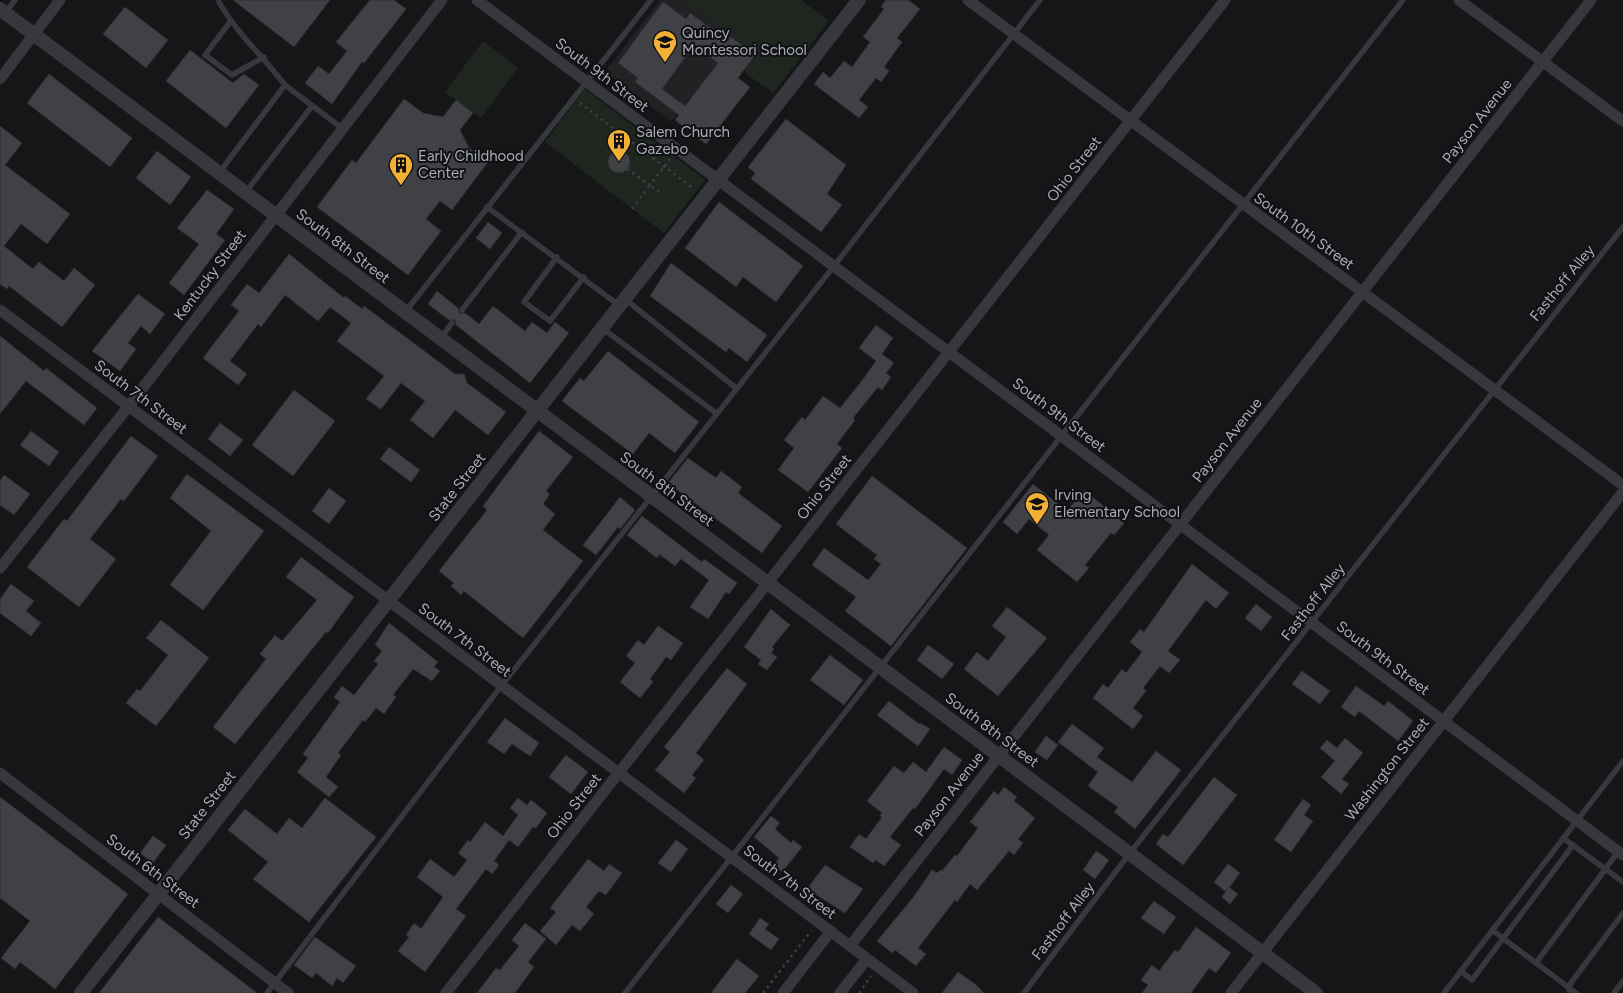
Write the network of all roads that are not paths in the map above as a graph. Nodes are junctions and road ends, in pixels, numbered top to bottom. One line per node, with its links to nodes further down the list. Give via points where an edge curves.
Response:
1 (15, 0): 14 (lane)
2 (60, 0): 16 (street)
3 (218, 0): 15 (lane)
4 (442, 0): 26 (street, Kentucky Street)
5 (477, 0): 21 (street, South 9th Street)
6 (651, 0): 21 (lane)
7 (860, 0): 28 (street, State Street)
8 (968, 0): 17 (street, South 10th Street)
9 (1040, 0): 17 (lane)
10 (1225, 0): 24 (street, Ohio Street)
11 (1404, 0): 30 (lane)
12 (1459, 0): 19 (street)
13 (1591, 0): 19 (street, Payson Avenue)
14 (2, 11): 16 (street, South 8th Street)
15 (230, 22): 18 (lane); 18 (lane, via 205,55 232,74)
16 (33, 34): 20 (street); 27 (street, South 8th Street)
17 (1013, 34): 24 (street, South 10th Street); 36 (lane)
18 (264, 58): 22 (lane)
19 (1543, 62): 25 (street); 38 (street, Payson Avenue)
20 (0, 79)
21 (586, 82): 28 (street, South 9th Street); 31 (lane)
22 (285, 85): 23 (lane); 27 (lane)
23 (312, 106): 26 (lane); 29 (lane)
24 (1130, 121): 30 (street, South 10th Street); 46 (street, Ohio Street)
25 (1623, 121)
26 (343, 129): 32 (street, Kentucky Street)
27 (219, 173): 29 (street, South 8th Street)
28 (718, 180): 36 (street, South 9th Street); 39 (street, State Street)
29 (245, 193): 32 (street, South 8th Street)
30 (1244, 204): 38 (street, South 10th Street); 52 (lane)
31 (487, 207): 34 (lane); 42 (lane)
32 (275, 215): 42 (street, South 8th Street); 49 (street, Kentucky Street)
33 (1623, 227): 48 (lane, Fasthoff Alley)
34 (522, 232): 35 (lane); 41 (lane)
35 (557, 258): 37 (lane); 37 (lane, via 524,302 550,321)
36 (834, 266): 46 (street, South 9th Street); 47 (lane)
37 (584, 277): 39 (lane)
38 (1362, 292): 48 (street, South 10th Street); 56 (street, Payson Avenue)
39 (622, 302): 44 (street, State Street); 47 (lane)
40 (0, 310): 49 (street, South 7th Street)
41 (462, 310)
42 (405, 312): 45 (street, South 8th Street)
43 (452, 323): 45 (lane)
44 (602, 328): 50 (street, State Street); 51 (lane)
45 (440, 339): 50 (street, South 8th Street)
46 (949, 352): 52 (street, South 9th Street); 58 (street, Ohio Street)
47 (736, 388): 51 (lane)
48 (1494, 389): 53 (street, South 10th Street); 60 (lane, Fasthoff Alley)
49 (128, 407): 57 (street, Kentucky Street); 59 (street, South 7th Street)
50 (537, 412): 55 (street, South 8th Street); 59 (street, State Street)
51 (716, 413): 55 (lane)
52 (1062, 436): 56 (street, South 9th Street); 61 (lane)
53 (1623, 485)
54 (1623, 492): 63 (street, Washington Street)
55 (650, 496): 58 (street, South 8th Street); 62 (lane)
56 (1180, 524): 60 (street, South 9th Street); 64 (street, Payson Avenue)
57 (0, 568)
58 (767, 584): 61 (street, South 8th Street); 67 (street, Ohio Street)
59 (388, 601): 62 (street, South 7th Street); 76 (street, State Street)
60 (1313, 623): 63 (street, South 9th Street); 72 (lane, Fasthoff Alley)
61 (879, 666): 64 (street, South 8th Street); 73 (lane)
62 (502, 685): 67 (street, South 7th Street); 87 (lane)
63 (1443, 721): 68 (street, South 9th Street); 82 (street, Washington Street)
64 (999, 756): 72 (street, South 8th Street); 81 (street, Payson Avenue)
65 (1623, 761): 68 (lane)
66 (0, 773): 76 (street, South 6th Street)
67 (619, 773): 73 (street, South 7th Street); 92 (street, Ohio Street)
68 (1576, 820): 69 (lane); 71 (street, South 9th Street)
69 (1563, 838): 70 (lane); 78 (lane)
70 (1573, 845): 74 (lane); 80 (lane)
71 (1621, 853): 74 (lane)
72 (1130, 854): 82 (street, South 8th Street); 97 (lane, Fasthoff Alley)
73 (731, 857): 79 (street, South 7th Street); 93 (lane)
74 (1605, 869): 75 (lane); 84 (lane)
75 (1623, 882)
76 (158, 894): 87 (street, South 6th Street); 89 (street, State Street)
77 (1623, 913): 88 (lane)
78 (1492, 930): 80 (lane); 85 (lane)
79 (831, 932): 81 (street, South 7th Street); 94 (street)
80 (1503, 939): 84 (lane); 85 (lane, via 1472,980)
81 (850, 946): 83 (street, South 7th Street)
82 (1262, 953): 98 (street, Washington Street); 99 (street, South 8th Street)
83 (867, 958): 95 (street); 96 (street, South 7th Street)
84 (1536, 963): 88 (lane)
85 (1461, 972): 100 (lane)
86 (1623, 981): 102 (lane)
87 (274, 982): 90 (lane); 91 (street, South 6th Street)
88 (1569, 990): 101 (lane)
89 (81, 993)
90 (267, 993)
91 (288, 993)
92 (446, 993)
93 (625, 993)
94 (783, 993)
95 (840, 993)
96 (913, 993)
97 (1024, 993)
98 (1231, 993)
99 (1316, 993)
100 (1444, 993)
101 (1576, 993)
102 (1614, 993)

